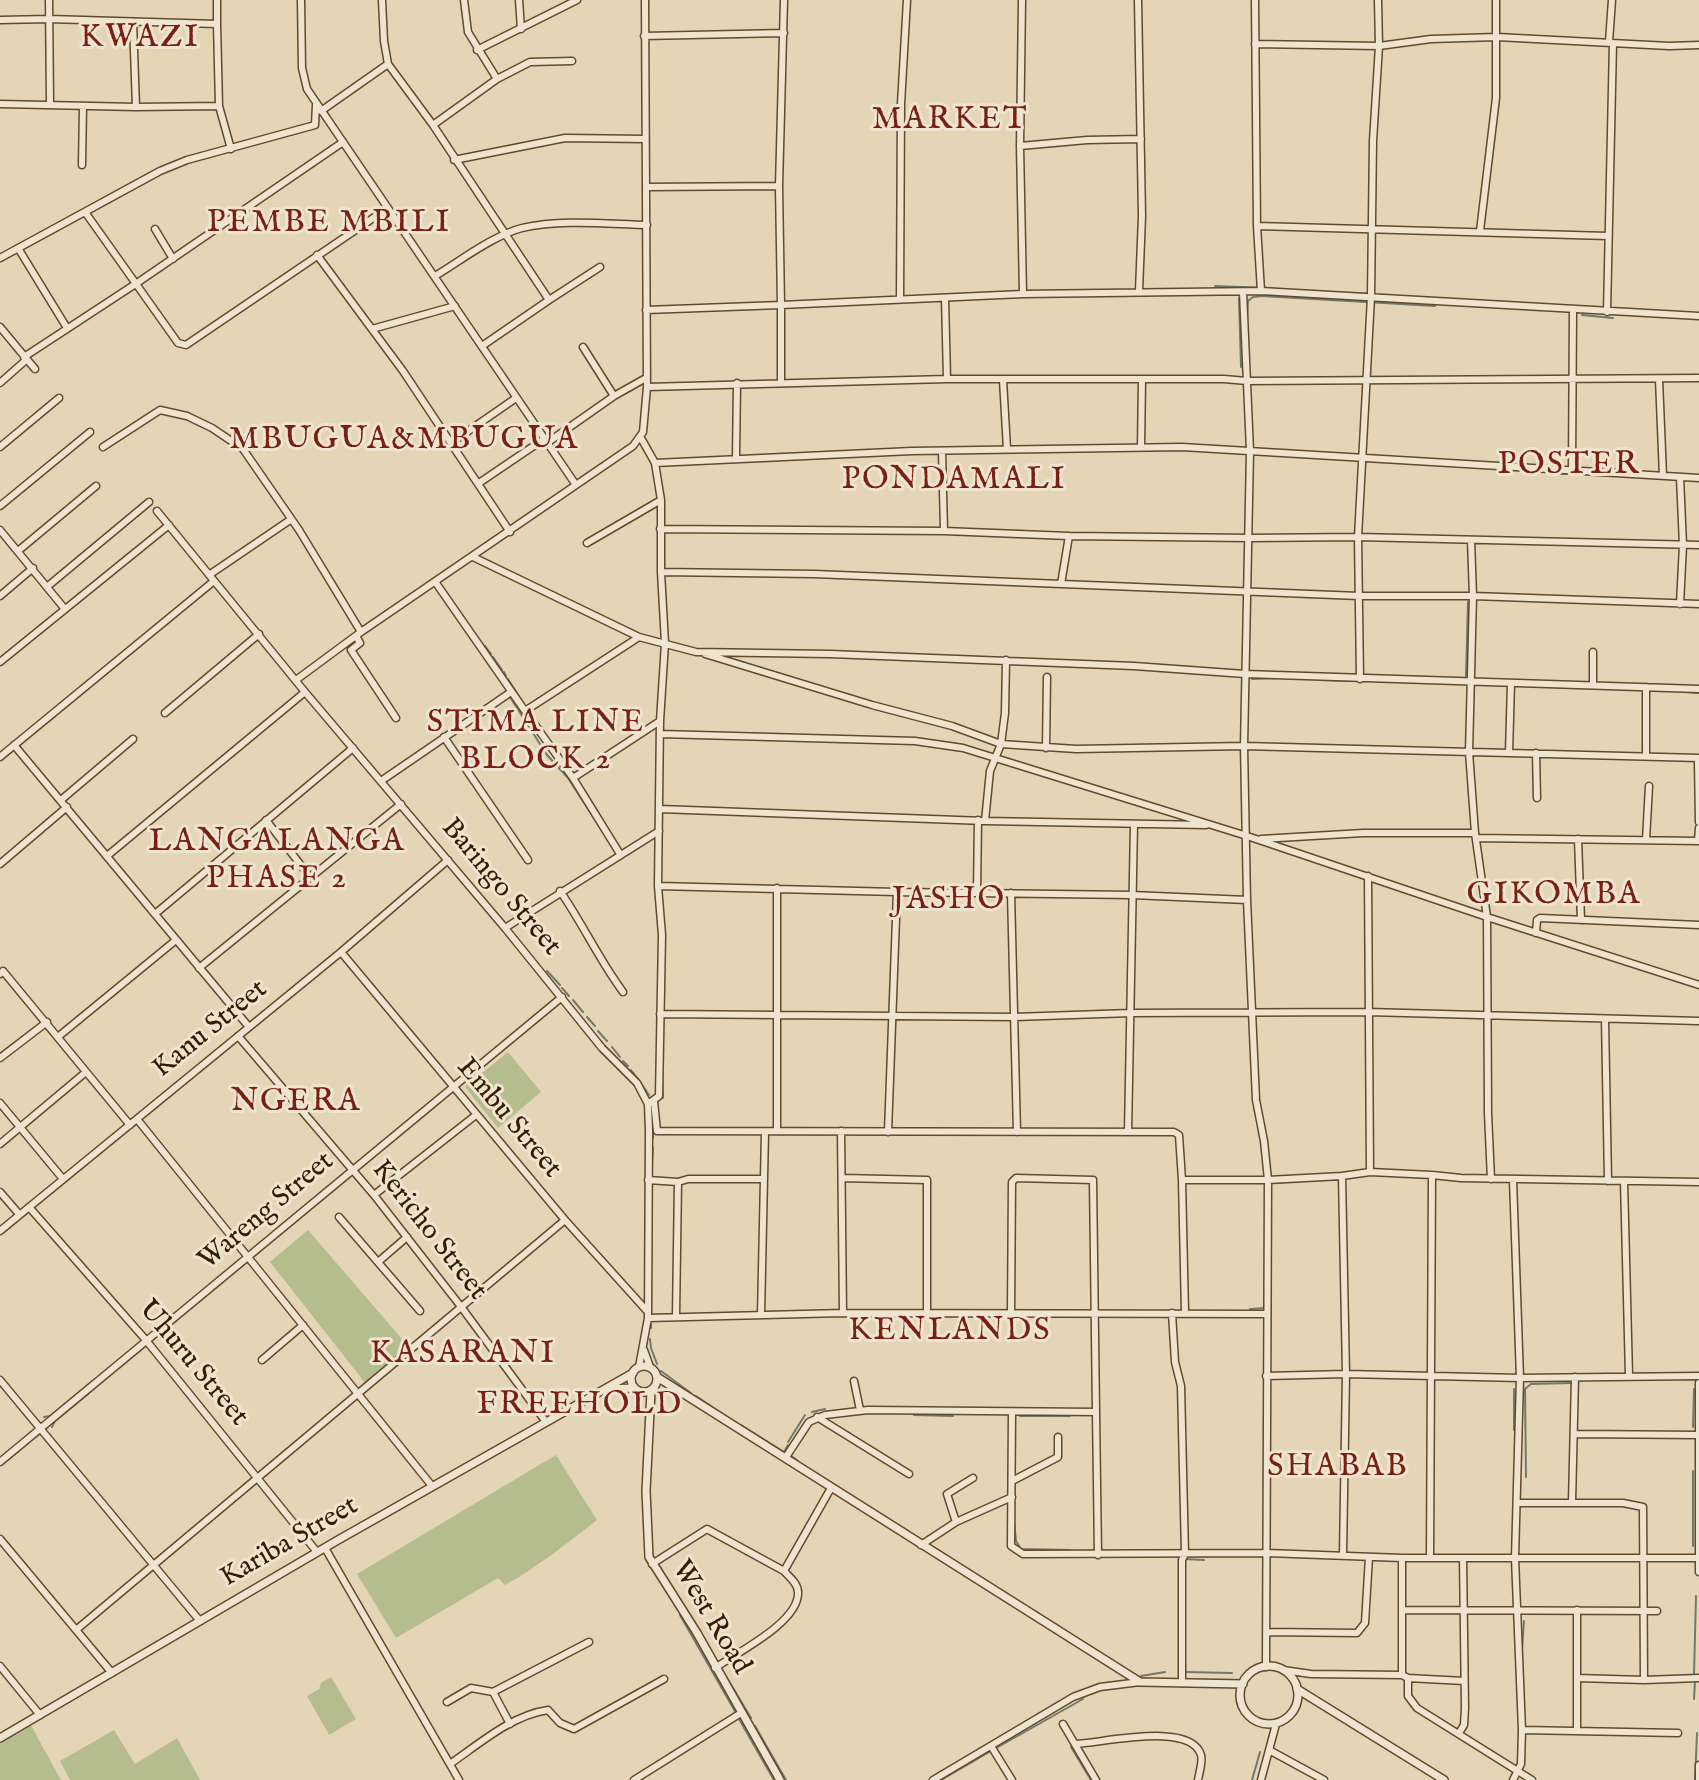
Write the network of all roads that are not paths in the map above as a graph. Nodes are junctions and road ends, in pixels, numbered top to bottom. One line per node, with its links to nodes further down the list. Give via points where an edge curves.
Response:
1 (49, 0): 17 (street)
2 (217, 0): 20 (street)
3 (301, 0): 34 (street, via 302,68)
4 (382, 0): 31 (street)
5 (464, 0): 29 (street, via 468,32)
6 (519, 0): 21 (street)
7 (577, 0): 21 (street)
8 (645, 0): 23 (street)
9 (784, 0): 22 (street)
10 (907, 0): 72 (street)
11 (1022, 0): 44 (street)
12 (1138, 0): 42 (street)
13 (1255, 0): 26 (street)
14 (1378, 0): 28 (street)
15 (1496, 0): 24 (street)
16 (1612, 0): 25 (street)
17 (49, 19): 18 (street); 19 (street); 33 (street)
18 (0, 20)
19 (133, 22): 20 (street); 38 (street)
20 (217, 24): 37 (street)
21 (521, 29): 29 (street)
22 (784, 33): 23 (street); 48 (street)
23 (644, 36): 41 (street)
24 (1497, 37): 25 (street); 28 (street); 56 (street, via 1496,98)
25 (1611, 42): 27 (street); 58 (street)
26 (1255, 44): 28 (street); 53 (street)
27 (1699, 45)
28 (1379, 46): 54 (street)
29 (477, 50): 32 (street)
30 (572, 61): 32 (street, via 530,62)
31 (388, 64): 39 (street); 40 (street)
32 (497, 79): 40 (street)
33 (50, 103): 35 (street); 36 (street)
34 (316, 103): 39 (street); 45 (street, via 315,125)
35 (0, 104)
36 (83, 106): 38 (street); 47 (street)
37 (219, 106): 38 (street); 45 (street)
38 (136, 107)
39 (321, 111): 43 (street)
40 (433, 125): 46 (street)
41 (645, 139): 46 (street, via 565,138); 49 (street)
42 (1141, 139): 44 (street); 66 (street)
43 (343, 142): 50 (street); 62 (street)
44 (1020, 146): 69 (street)
45 (231, 149): 51 (street, via 160,171)
46 (454, 160): 57 (street)
47 (82, 165)
48 (779, 186): 49 (street); 74 (street)
49 (646, 187): 52 (street)
50 (388, 208): 60 (street); 64 (street)
51 (85, 212): 59 (street); 65 (street)
52 (647, 225): 57 (street, via 555,225); 76 (street)
53 (1257, 226): 54 (street); 67 (street)
54 (1372, 228): 56 (street); 70 (street)
55 (155, 229): 62 (street)
56 (1480, 231): 58 (street)
57 (504, 235): 64 (street); 73 (street)
58 (1608, 236): 78 (street)
59 (18, 248): 61 (street); 81 (street)
60 (317, 255): 65 (street, via 186,345 178,343); 82 (street)
61 (0, 258)
62 (173, 259): 65 (street)
63 (600, 267): 73 (street)
64 (435, 276): 75 (street)
65 (137, 283): 81 (street)
66 (1139, 291): 68 (street); 69 (street)
67 (1261, 291): 68 (street); 70 (street)
68 (1243, 292): 97 (street)
69 (1023, 294): 71 (street)
70 (1371, 297): 77 (street); 91 (street)
71 (945, 298): 72 (street); 90 (street)
72 (900, 299): 74 (street)
73 (549, 300): 83 (street)
74 (781, 305): 76 (street); 96 (street)
75 (455, 306): 82 (street); 83 (street)
76 (646, 310): 88 (street)
77 (1573, 310): 78 (street); 92 (street)
78 (1607, 312): 79 (street)
79 (1699, 316)
80 (0, 327): 85 (street)
81 (67, 328): 85 (street)
82 (372, 329): 106 (street)
83 (482, 346): 102 (street)
84 (583, 347): 100 (street)
85 (25, 358): 86 (street); 87 (street)
86 (35, 369)
87 (1, 378)
88 (646, 378): 99 (street); 100 (street)
89 (1699, 378): 93 (street)
90 (947, 379): 94 (street); 96 (street)
91 (1366, 379): 92 (street); 97 (street); 114 (street)
92 (1573, 379): 93 (street); 116 (street)
93 (1659, 379): 117 (street)
94 (1003, 380): 95 (street); 110 (street)
95 (1142, 380): 97 (street); 109 (street)
96 (781, 381): 98 (street)
97 (1247, 381): 112 (street)
98 (737, 383): 99 (street); 113 (street)
99 (647, 387): 104 (street)
100 (614, 396): 105 (street)
101 (59, 398): 107 (street)
102 (516, 398): 105 (street); 106 (street)
103 (90, 432): 125 (street)
104 (641, 438): 115 (street); 121 (street)
105 (546, 441): 120 (street); 121 (street)
106 (451, 443): 120 (street)
107 (0, 447)
108 (103, 447): 127 (street, via 160,410 187,416 243,449)
109 (1141, 447): 110 (street); 112 (street)
110 (1007, 449): 111 (street)
111 (942, 451): 113 (street); 131 (street)
112 (1250, 451): 114 (street); 135 (street)
113 (736, 458): 115 (street)
114 (1363, 458): 116 (street); 134 (street)
115 (655, 463): 123 (street)
116 (1572, 470): 117 (street)
117 (1663, 476): 118 (street)
118 (1680, 477): 119 (street); 138 (street)
119 (1699, 478)
120 (479, 483): 132 (street)
121 (576, 485): 132 (street)
122 (96, 486): 140 (street)
123 (661, 500): 129 (street); 137 (street)
124 (149, 502): 147 (street)
125 (0, 506)
126 (157, 511): 128 (street, Baringo Street)
127 (290, 520): 144 (street); 156 (street)
128 (169, 525): 144 (street, Baringo Street); 154 (street)
129 (660, 529): 131 (street); 143 (street)
130 (0, 530): 140 (street)
131 (944, 531): 133 (street)
132 (510, 532): 141 (street)
133 (1069, 536): 135 (street); 146 (street)
134 (1358, 537): 135 (street); 136 (street); 150 (street)
135 (1250, 538): 148 (street)
136 (1471, 540): 138 (street); 151 (street)
137 (587, 543)
138 (1683, 545): 139 (street); 152 (street)
139 (1699, 545)
140 (18, 551): 142 (street)
141 (473, 557): 145 (street); 157 (street)
142 (33, 568): 147 (street); 149 (street)
143 (661, 572): 146 (street); 158 (street)
144 (212, 578): 155 (street, Baringo Street); 182 (street)
145 (436, 583): 156 (street); 173 (street)
146 (1061, 584): 148 (street)
147 (48, 586): 154 (street)
148 (1248, 592): 150 (street); 163 (street)
149 (0, 596)
150 (1359, 596): 151 (street); 165 (street)
151 (1473, 596): 152 (street); 167 (street)
152 (1680, 604): 153 (street)
153 (1699, 604)
154 (64, 608): 162 (street)
155 (259, 634): 166 (street, Baringo Street); 175 (street)
156 (359, 634): 166 (street); 176 (street, via 360,643 351,650)
157 (639, 637): 158 (street); 174 (street)
158 (665, 643): 159 (street); 177 (street)
159 (696, 652): 161 (street); 181 (street)
160 (1593, 652): 169 (street)
161 (1006, 660): 163 (street); 181 (street)
162 (0, 662)
163 (1245, 674): 165 (street); 183 (street)
164 (1047, 677): 185 (street)
165 (1360, 679): 167 (street)
166 (296, 680): 172 (street, Baringo Street)
167 (1470, 681): 168 (street); 186 (street)
168 (1511, 683): 169 (street); 187 (street)
169 (1593, 685): 170 (street)
170 (1646, 687): 171 (street); 189 (street)
171 (1699, 689)
172 (305, 692): 184 (street, Baringo Street); 215 (street)
173 (511, 692): 174 (street); 179 (street)
174 (525, 711): 193 (street)
175 (165, 713)
176 (396, 718)
177 (660, 721): 178 (street); 193 (street)
178 (661, 734): 191 (street, via 915,741); 200 (street)
179 (444, 737): 194 (street); 217 (street)
180 (133, 739): 197 (street)
181 (1001, 744): 185 (street); 191 (street)
182 (14, 745): 190 (street); 197 (street)
183 (1244, 746): 185 (street); 186 (street); 209 (street)
184 (353, 748): 194 (street, Baringo Street); 201 (street)
185 (1046, 748)
186 (1469, 752): 187 (street); 208 (street)
187 (1509, 753): 188 (street)
188 (1536, 753): 189 (street); 196 (street)
189 (1646, 756): 192 (street)
190 (0, 757)
191 (994, 757): 202 (street); 205 (street)
192 (1698, 760): 203 (street)
193 (573, 778): 214 (street)
194 (381, 781): 198 (street, Baringo Street)
195 (1649, 786): 212 (street)
196 (1537, 798)
197 (61, 800): 199 (street)
198 (401, 804): 216 (street, Baringo Street); 220 (street)
199 (67, 807): 215 (street); 218 (street)
200 (660, 809): 202 (street); 207 (street)
201 (266, 820): 220 (street); 229 (street)
202 (982, 821): 204 (street); 225 (street)
203 (1699, 822)
204 (1134, 824): 205 (street); 227 (street)
205 (1213, 825): 209 (street)
206 (1699, 828): 213 (street)
207 (659, 831): 214 (street); 221 (street)
208 (1476, 835): 210 (street); 211 (street, via 1363,833); 230 (street)
209 (1247, 836): 211 (street); 228 (street)
210 (1578, 839): 212 (street); 231 (street)
211 (1258, 840): 219 (street)
212 (1646, 840): 213 (street)
213 (1699, 841)
214 (620, 854): 223 (street)
215 (107, 856): 229 (street)
216 (448, 860): 233 (street, Baringo Street); 236 (street, Kanu Street)
217 (528, 860)
218 (0, 864)
219 (1368, 876): 230 (street); 242 (street)
220 (310, 877): 237 (street)
221 (658, 886): 222 (street); 245 (street)
222 (777, 888): 224 (street); 246 (street)
223 (560, 891): 233 (street); 240 (street)
224 (897, 892): 225 (street); 247 (street)
225 (977, 892): 226 (street)
226 (1011, 893): 227 (street); 249 (street)
227 (1132, 895): 228 (street); 243 (street)
228 (1247, 900): 244 (street)
229 (155, 914): 235 (street)
230 (1487, 917): 234 (street); 248 (street)
231 (1581, 920): 232 (street); 234 (street, via 1538,918)
232 (1699, 925)
233 (505, 928): 241 (street, Baringo Street)
234 (1536, 933): 239 (street)
235 (176, 940): 237 (street); 254 (street)
236 (341, 952): 253 (street, Kanu Street); 258 (street, Embu Street)
237 (199, 968): 253 (street)
238 (0, 974): 252 (street, via 3,971)
239 (1699, 985)
240 (623, 992)
241 (562, 997): 258 (street, Wareng Street); 260 (street, Baringo Street)
242 (1368, 1012): 244 (street); 248 (street); 273 (street)
243 (1131, 1013): 244 (street); 249 (street); 270 (street)
244 (1251, 1013): 282 (street)
245 (660, 1014): 246 (street); 260 (street, via 659,1096)
246 (779, 1014): 247 (street); 265 (street)
247 (892, 1016): 249 (street); 268 (street)
248 (1489, 1016): 250 (street); 279 (street)
249 (1014, 1017): 269 (street)
250 (1605, 1019): 251 (street); 284 (street)
251 (1699, 1021)
252 (47, 1022): 254 (street); 256 (street)
253 (249, 1027): 255 (street, Kanu Street)
254 (59, 1036): 257 (street)
255 (238, 1036): 262 (street, Kanu Street); 272 (street, Kericho Street)
256 (0, 1058)
257 (86, 1072): 263 (street); 264 (street)
258 (452, 1087): 261 (street, Embu Street); 272 (street, Wareng Street)
259 (0, 1103): 264 (street)
260 (651, 1103): 267 (street, Baringo Street, via 657,1131); 280 (street)
261 (476, 1115): 289 (street); 293 (street, Embu Street)
262 (137, 1119): 263 (street, Kanu Street); 296 (street)
263 (130, 1125): 277 (street, Kanu Street)
264 (20, 1127): 271 (street); 277 (street)
265 (777, 1131): 266 (street); 267 (street)
266 (841, 1131): 268 (street); 276 (street)
267 (765, 1132): 278 (street)
268 (888, 1132): 269 (street)
269 (1017, 1132): 270 (street)
270 (1128, 1132): 281 (street, via 1178,1133)
271 (0, 1144)
272 (352, 1170): 289 (street, Kericho Street); 296 (street, Wareng Street)
273 (1370, 1172): 274 (street); 275 (street)
274 (1432, 1175): 279 (street); 321 (street)
275 (1342, 1176): 282 (street); 316 (street)
276 (842, 1178): 300 (street); 305 (street, via 927,1180)
277 (63, 1179): 290 (street, Kanu Street)
278 (763, 1179): 286 (street); 308 (street)
279 (1491, 1179): 283 (street)
280 (648, 1180): 286 (street); 304 (street)
281 (1182, 1180): 282 (street); 303 (street)
282 (1268, 1180): 307 (street)
283 (1513, 1180): 284 (street); 323 (street)
284 (1608, 1181): 285 (street)
285 (1624, 1181): 287 (street); 318 (street)
286 (678, 1182): 309 (street)
287 (1699, 1182)
288 (0, 1192): 291 (street)
289 (374, 1195): 295 (street, Kericho Street)
290 (29, 1207): 291 (street, Kanu Street); 311 (street, Uhuru Street)
291 (19, 1214): 294 (street, Kanu Street)
292 (339, 1217): 297 (street)
293 (565, 1220): 298 (street); 304 (street, Embu Street)
294 (0, 1231)
295 (407, 1237): 297 (street); 298 (street, Kericho Street)
296 (249, 1258): 310 (street); 311 (street, Wareng Street)
297 (378, 1262): 299 (street)
298 (462, 1308): 331 (street); 337 (street, Kericho Street)
299 (420, 1311)
300 (843, 1313): 305 (street); 308 (street)
301 (1011, 1313): 305 (street); 306 (street); 306 (street, via 1016,1178 1094,1182)
302 (1172, 1313): 303 (street); 306 (street); 358 (street, via 1180,1379)
303 (1185, 1313): 307 (street)
304 (647, 1314): 309 (street); 312 (street)
305 (927, 1314)
306 (1093, 1314): 333 (street)
307 (1267, 1314): 317 (street)
308 (761, 1315): 309 (street)
309 (676, 1316)
310 (303, 1325): 313 (street); 331 (street)
311 (145, 1339): 338 (street, Wareng Street); 345 (street, Uhuru Street)
312 (644, 1350): 314 (street); 315 (street)
313 (262, 1360)
314 (650, 1367): 315 (street); 320 (street)
315 (636, 1370): 327 (street, Kariba Street); 330 (street, via 631,1380)
316 (1346, 1374): 317 (street); 321 (street); 360 (street)
317 (1266, 1376): 357 (street)
318 (1629, 1376): 319 (street); 322 (street)
319 (1699, 1376)
320 (657, 1377): 328 (street); 329 (street)
321 (1432, 1377): 323 (street); 363 (street)
322 (1575, 1377): 323 (street); 339 (street)
323 (1520, 1378): 352 (street)
324 (0, 1380): 338 (street)
325 (854, 1381): 332 (street)
326 (1699, 1383): 340 (street)
327 (603, 1389): 330 (street); 337 (street, Kariba Street)
328 (653, 1389): 329 (street); 330 (street); 336 (street, West Road)
329 (675, 1389): 342 (street)
330 (637, 1390): 336 (street, West Road)
331 (359, 1393): 345 (street); 348 (street)
332 (860, 1410): 334 (street); 335 (street)
333 (1096, 1412): 334 (street); 359 (street)
334 (1012, 1413): 347 (street)
335 (816, 1417): 342 (street); 344 (street)
336 (649, 1419): 368 (street, West Road, via 646,1491)
337 (546, 1422): 348 (street, Kariba Street)
338 (40, 1428): 343 (street, Wareng Street); 369 (street)
339 (1575, 1434): 340 (street); 351 (street)
340 (1699, 1435): 366 (street)
341 (1058, 1437): 347 (street, via 1058,1457)
342 (786, 1457): 349 (street)
343 (0, 1462)
344 (909, 1474)
345 (258, 1478): 356 (street, Uhuru Street); 369 (street)
346 (973, 1478): 353 (street, via 947,1494)
347 (1012, 1481): 350 (street)
348 (432, 1486): 356 (street, Kariba Street)
349 (831, 1488): 355 (street); 370 (street)
350 (1012, 1497): 353 (street); 359 (street, via 1011,1546 1017,1551 1032,1556)
351 (1572, 1502): 352 (street); 367 (street, via 1643,1507)
352 (1518, 1503): 365 (street)
353 (956, 1522): 355 (street)
354 (0, 1539): 379 (street)
355 (921, 1545): 393 (street)
356 (321, 1550): 378 (street, Kariba Street); 412 (street, Uhuru Street)
357 (1267, 1553): 358 (street); 360 (street); 380 (street)
358 (1185, 1554): 359 (street); 394 (street)
359 (1098, 1555)
360 (1343, 1555): 361 (street)
361 (1369, 1557): 362 (street); 380 (street, via 1365,1623 1357,1633)
362 (1402, 1558): 363 (street); 373 (street)
363 (1430, 1558): 364 (street)
364 (1463, 1558): 365 (street); 372 (street)
365 (1515, 1558): 367 (street); 374 (street)
366 (1699, 1558): 367 (street); 371 (street)
367 (1642, 1559): 376 (street)
368 (652, 1564): 370 (street, via 707,1529); 384 (street, West Road)
369 (156, 1565): 378 (street); 379 (street)
370 (784, 1571): 384 (street, via 799,1592 789,1616)
371 (1699, 1572)
372 (1464, 1608): 373 (street); 374 (street); 392 (street)
373 (1402, 1610): 387 (street)
374 (1519, 1610): 375 (street); 404 (street)
375 (1577, 1610): 376 (street); 388 (street)
376 (1644, 1610): 377 (street); 391 (street)
377 (1657, 1611)
378 (200, 1621): 386 (street, Kariba Street)
379 (76, 1630): 386 (street)
380 (1266, 1632): 383 (street)
381 (589, 1642): 397 (street)
382 (0, 1666): 400 (street)
383 (1266, 1667): 385 (street); 395 (street, via 1256,1669)
384 (715, 1668): 399 (street, West Road)
385 (1283, 1670): 387 (street); 396 (street)
386 (112, 1673): 400 (street, Kariba Street)
387 (1405, 1676): 392 (street); 406 (street, via 1411,1702)
388 (1577, 1678): 391 (street); 405 (street)
389 (1699, 1678): 391 (street)
390 (664, 1679): 401 (street, via 574,1729 548,1710)
391 (1644, 1680)
392 (1464, 1681): 406 (street, via 1464,1725)
393 (1140, 1682): 394 (street); 410 (street, via 1090,1690)
394 (1182, 1683): 395 (street)
395 (1243, 1684): 403 (street, via 1241,1701 1249,1716)
396 (1297, 1689): 403 (street, via 1295,1708); 424 (street)
397 (493, 1692): 398 (street, via 471,1688); 401 (street)
398 (447, 1702)
399 (741, 1713): 416 (street); 417 (street, West Road)
400 (40, 1715): 408 (street, Kariba Street)
401 (510, 1724): 412 (street)
402 (1063, 1724): 409 (street)
403 (1276, 1724): 411 (street)
404 (1522, 1730): 405 (street); 414 (street)
405 (1577, 1731): 407 (street)
406 (1459, 1733): 414 (street)
407 (1678, 1733)
408 (0, 1738)
409 (1075, 1744): 420 (street); 421 (street, via 1184,1738 1202,1758)
410 (991, 1746): 418 (street); 419 (street)
411 (1269, 1750): 422 (street); 423 (street)
412 (450, 1764): 415 (street, Uhuru Street)
413 (1699, 1765): 427 (street)
414 (1517, 1773): 425 (street); 426 (street)
415 (459, 1780)
416 (634, 1780)
417 (780, 1780)
418 (933, 1780)
419 (1012, 1780)
420 (1096, 1780)
421 (1198, 1780)
422 (1261, 1780)
423 (1324, 1780)
424 (1444, 1780)
425 (1513, 1780)
426 (1532, 1780)
427 (1699, 1780)

